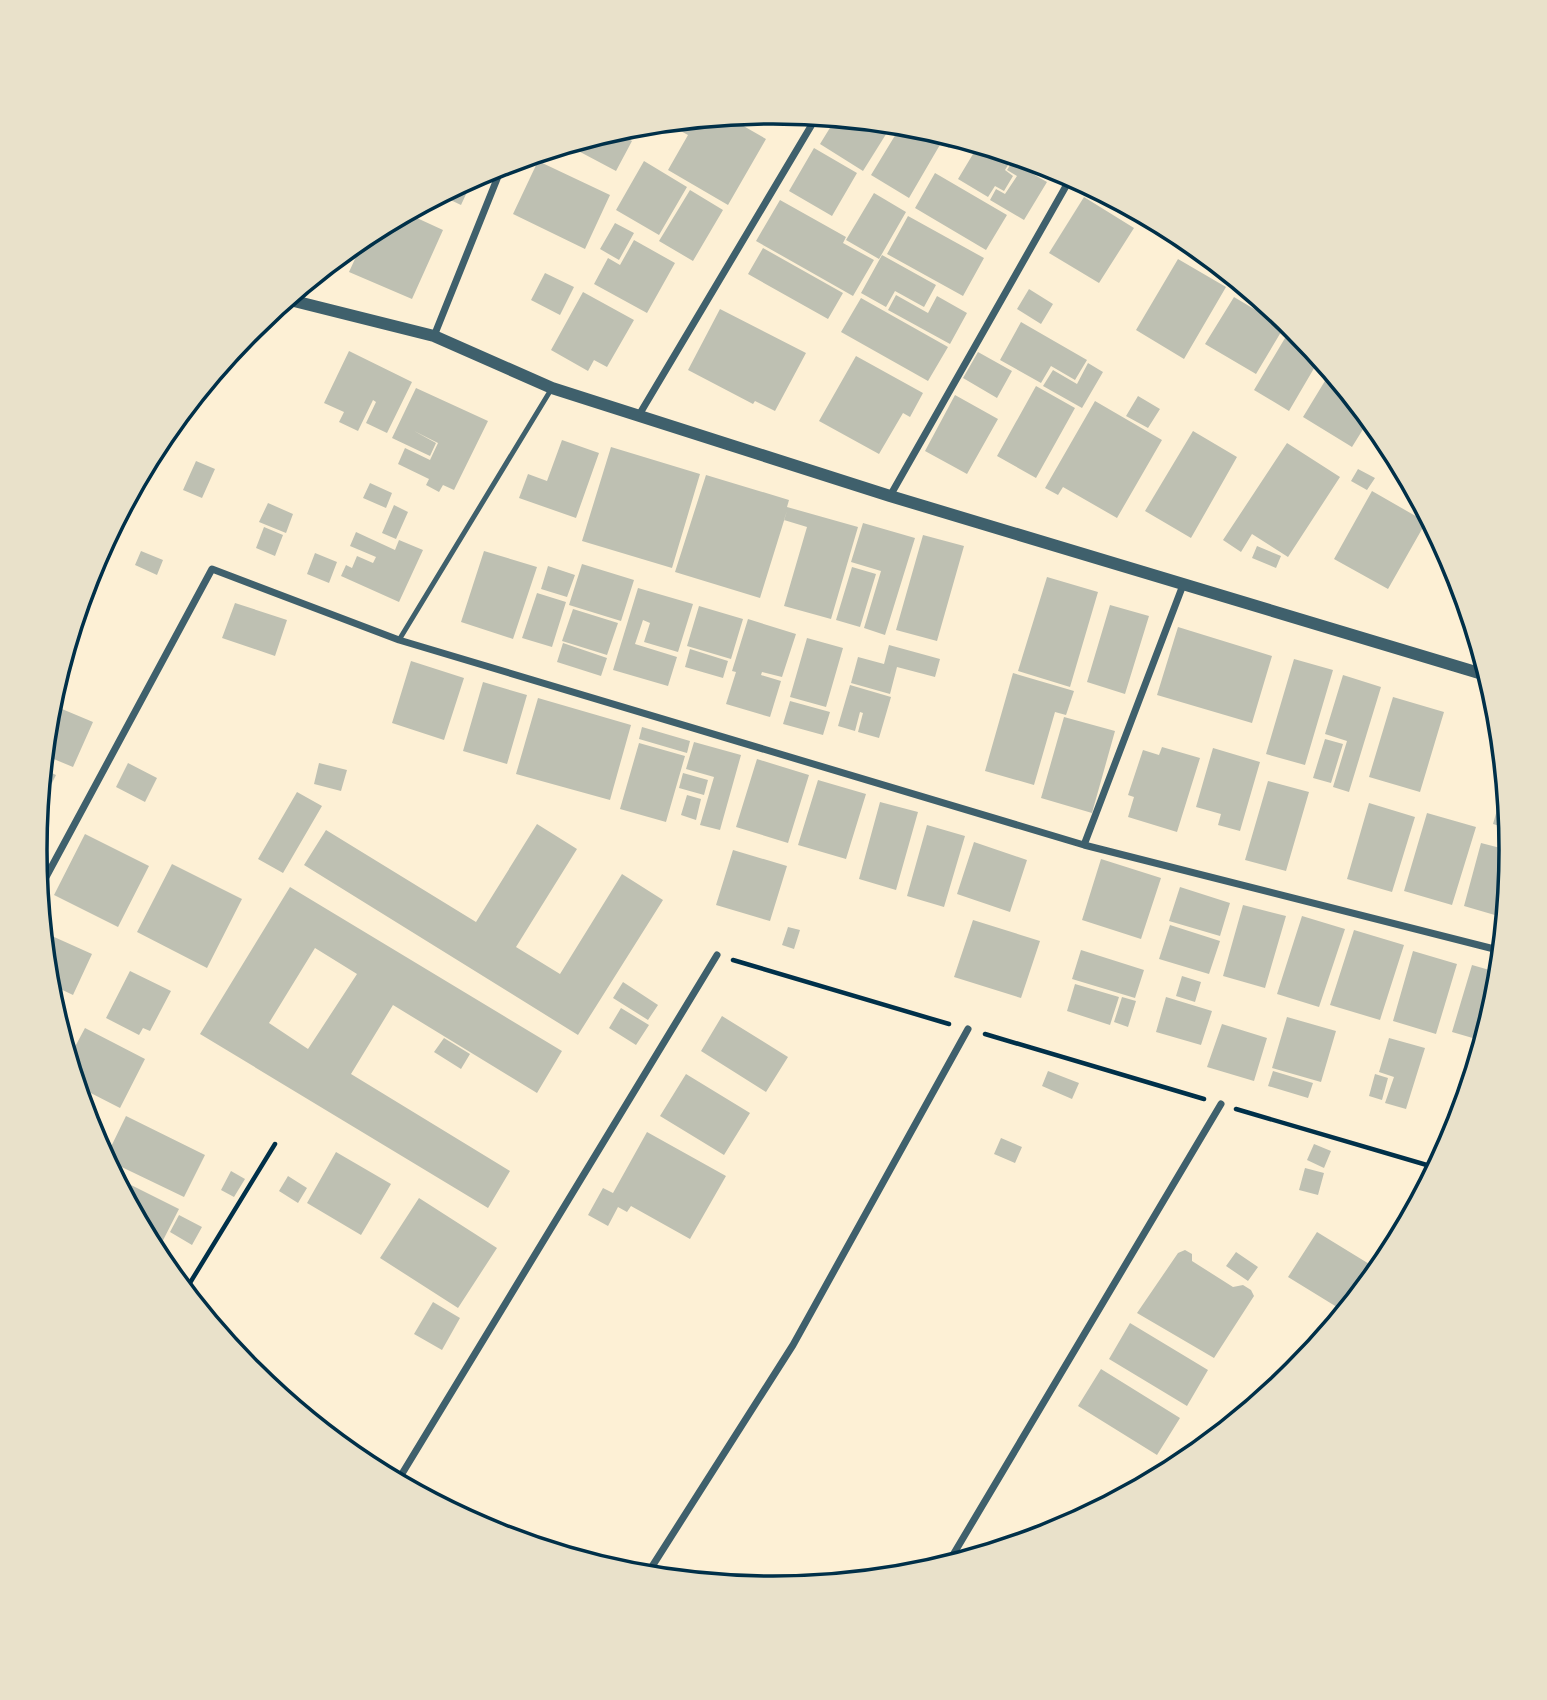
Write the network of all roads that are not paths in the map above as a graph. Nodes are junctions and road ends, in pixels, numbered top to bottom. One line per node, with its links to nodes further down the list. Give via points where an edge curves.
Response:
1 (812, 125): 7 (street)
2 (497, 179): 5 (street)
3 (1066, 186): 8 (street)
4 (298, 302): 5 (street)
5 (434, 336): 6 (street)
6 (552, 388): 7 (street); 10 (lane)
7 (639, 415): 8 (street)
8 (890, 496): 9 (street)
9 (1184, 585): 11 (street); 12 (street)
10 (399, 640): 12 (street); 13 (street, via 212,569)
11 (1478, 673)
12 (1084, 845): 14 (street)
13 (48, 873)
14 (1493, 949)
15 (717, 956): 18 (street)
16 (968, 1029): 20 (street, via 793,1345)
17 (1221, 1104): 19 (street)
18 (402, 1474)
19 (954, 1554)
20 (653, 1566)

